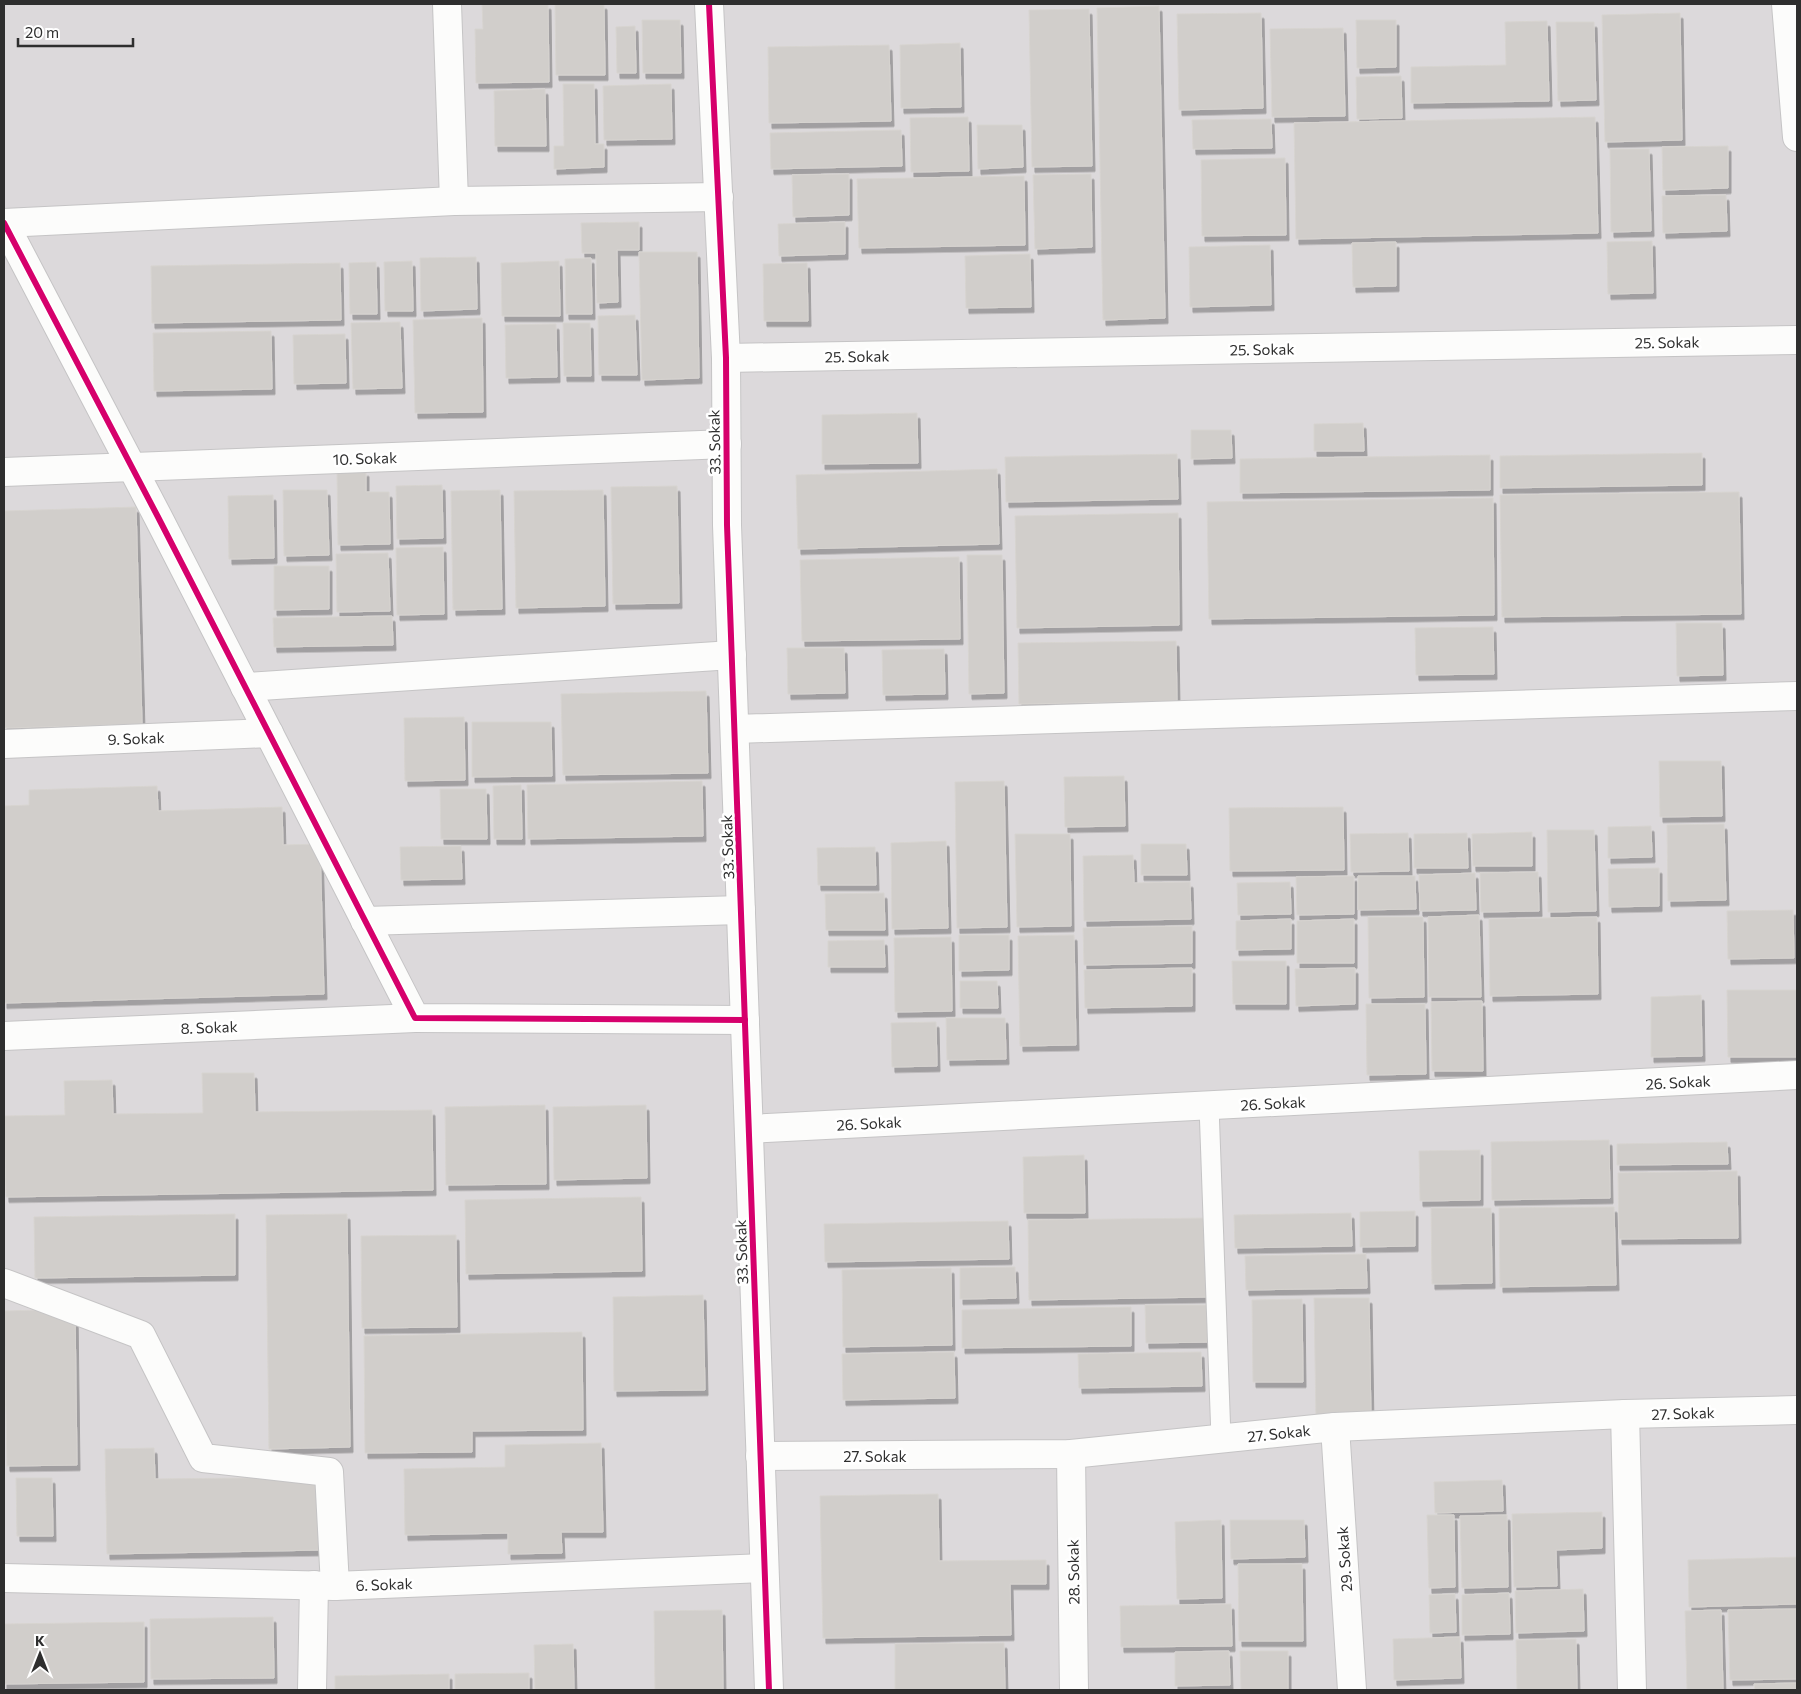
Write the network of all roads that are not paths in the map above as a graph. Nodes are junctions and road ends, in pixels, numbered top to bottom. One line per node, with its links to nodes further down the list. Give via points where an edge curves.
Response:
1 (446, 4): 6 (street)
2 (709, 4): 5 (street, 33. Sokak)
3 (1786, 4): 4 (street)
4 (1797, 137)
5 (719, 197): 6 (street); 9 (street, 33. Sokak)
6 (454, 201): 7 (street)
7 (4, 223): 11 (street)
8 (1797, 340): 9 (street, 25. Sokak)
9 (726, 358): 10 (street, 33. Sokak)
10 (727, 444): 11 (street, 10. Sokak); 13 (street, 33. Sokak)
11 (132, 468): 12 (street, 10. Sokak); 14 (street)
12 (4, 472)
13 (732, 655): 14 (street); 16 (street, 33. Sokak)
14 (245, 686): 17 (street)
15 (1797, 696): 16 (street)
16 (735, 729): 19 (street, 33. Sokak)
17 (269, 733): 18 (street, 9. Sokak); 20 (street)
18 (4, 744)
19 (741, 910): 20 (street); 22 (street, 33. Sokak)
20 (365, 921): 21 (street)
21 (415, 1018): 22 (street, 8. Sokak); 23 (street, 8. Sokak)
22 (745, 1020): 26 (street, 33. Sokak)
23 (4, 1036)
24 (1797, 1075): 25 (street, 26. Sokak)
25 (1209, 1106): 26 (street, 26. Sokak); 31 (lane)
26 (749, 1129): 33 (street, 33. Sokak)
27 (4, 1283): 36 (street, via 141,1335 203,1458 329,1472)
28 (1797, 1410): 29 (street, 27. Sokak)
29 (1625, 1414): 30 (street, 27. Sokak); 41 (street)
30 (1335, 1427): 31 (street, 27. Sokak); 40 (street, 29. Sokak)
31 (1221, 1438): 32 (street, 27. Sokak)
32 (1071, 1454): 33 (street, 27. Sokak); 39 (street, 28. Sokak)
33 (760, 1456): 34 (street, 33. Sokak)
34 (764, 1568): 36 (street, 6. Sokak); 38 (street, 33. Sokak)
35 (4, 1578): 36 (street, 6. Sokak)
36 (325, 1585): 37 (street)
37 (312, 1690)
38 (769, 1690)
39 (1074, 1690)
40 (1352, 1690)
41 (1632, 1690)

